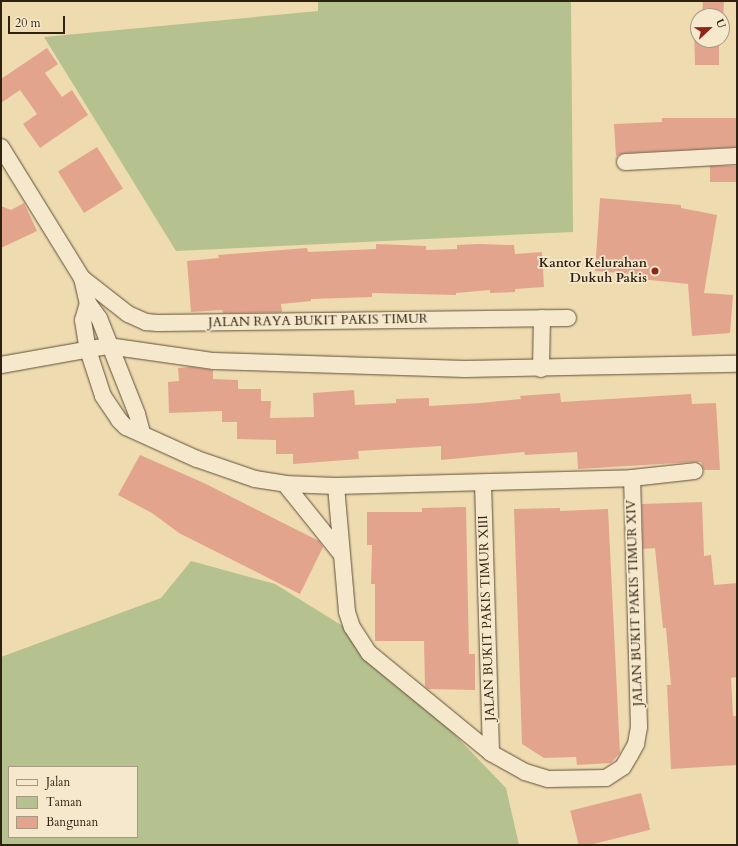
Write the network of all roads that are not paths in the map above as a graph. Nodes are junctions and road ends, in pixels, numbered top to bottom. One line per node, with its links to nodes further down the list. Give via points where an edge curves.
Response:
1 (1, 147): 4 (street, JALAN RAYA BUKIT PAKIS TIMUR)
2 (737, 156): 3 (street)
3 (625, 162)
4 (82, 278): 5 (street, JALAN RAYA BUKIT PAKIS TIMUR); 6 (street, JALAN RAYA BUKIT PAKIS TIMUR, via 128,314 146,322)
5 (88, 303): 8 (street, JALAN RAYA BUKIT PAKIS TIMUR, via 99,318); 9 (street, JALAN RAYA BUKIT PAKIS TIMUR, via 83,320)
6 (542, 318): 7 (street, JALAN RAYA BUKIT PAKIS TIMUR); 12 (street)
7 (568, 318)
8 (108, 346): 9 (street); 12 (street, via 214,361); 13 (street, JALAN RAYA BUKIT PAKIS TIMUR, via 137,414)
9 (88, 350): 11 (street); 13 (street, JALAN RAYA BUKIT PAKIS TIMUR, via 103,396 111,410 126,427)
10 (737, 364): 12 (street)
11 (1, 365)
12 (541, 369)
13 (142, 434): 17 (street, JALAN RAYA BUKIT PAKIS TIMUR, via 196,459 255,479)
14 (695, 471): 15 (street, JALAN RAYA BUKIT PAKIS TIMUR)
15 (632, 478): 16 (street, JALAN RAYA BUKIT PAKIS TIMUR); 20 (street, JALAN BUKIT PAKIS TIMUR XIV, via 639,727 630,755 623,766 606,778 548,779 525,772)
16 (484, 483): 18 (street, JALAN RAYA BUKIT PAKIS TIMUR); 20 (street, JALAN BUKIT PAKIS TIMUR XIII)
17 (285, 484): 18 (street, JALAN RAYA BUKIT PAKIS TIMUR); 19 (street)
18 (336, 486): 19 (street, JALAN BUKIT PAKIS TIMUR XIV)
19 (342, 555): 20 (street, JALAN BUKIT PAKIS TIMUR XIV, via 348,612 360,643)
20 (491, 753)

